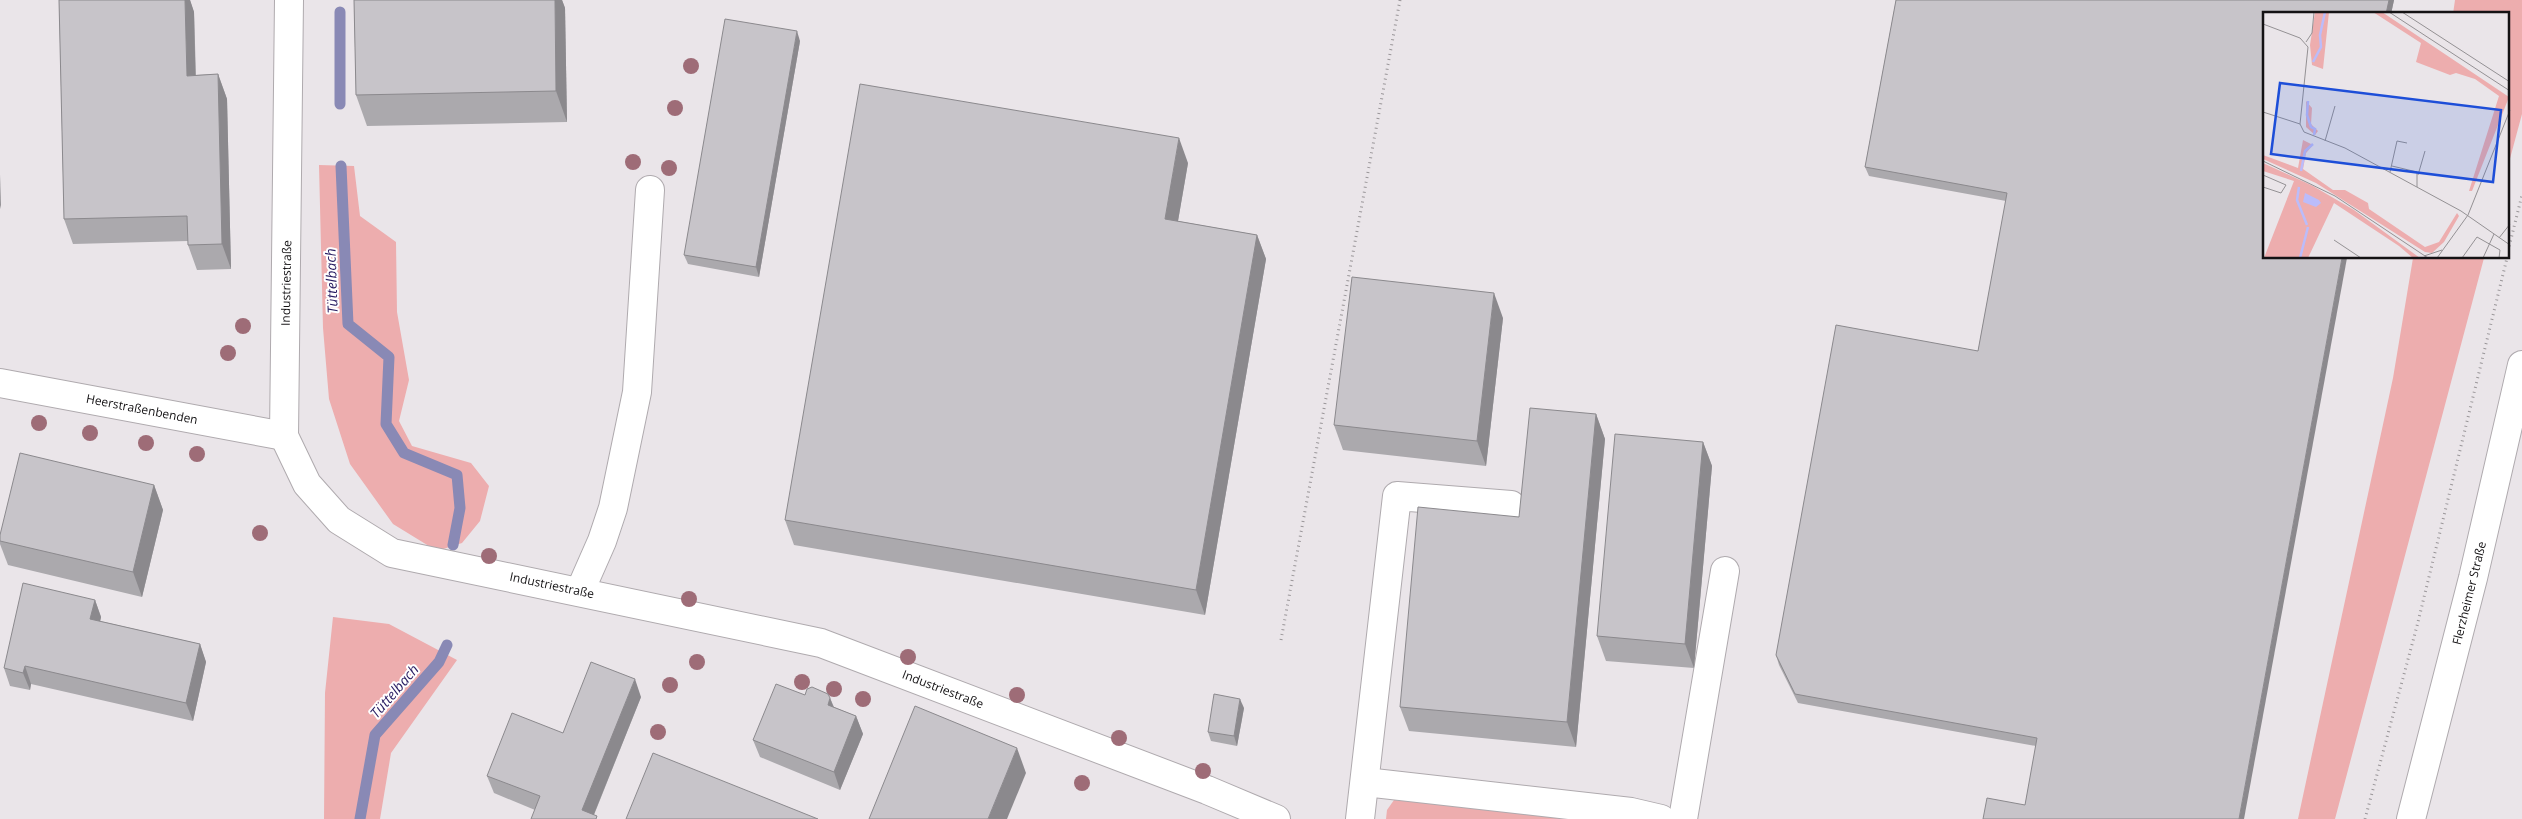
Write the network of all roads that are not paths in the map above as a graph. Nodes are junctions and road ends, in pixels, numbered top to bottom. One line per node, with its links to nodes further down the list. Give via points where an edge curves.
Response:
1 (289, 0): 5 (street, Industriestraße)
2 (650, 190): 8 (street, via 637,392 613,508)
3 (2522, 365): 14 (street, Flerzheimer Straße, via 2473,578)
4 (0, 383): 5 (street, Heerstraßenbenden)
5 (284, 436): 8 (street, Industriestraße, via 307,484 340,520 392,553)
6 (1511, 505): 9 (street, via 1397,496)
7 (1725, 571): 13 (street)
8 (580, 591): 10 (street, Industriestraße, via 821,643)
9 (1365, 782): 11 (street); 12 (street, via 1631,812)
10 (1276, 819)
11 (1360, 819)
12 (1661, 819)
13 (1683, 819)
14 (2411, 819)

